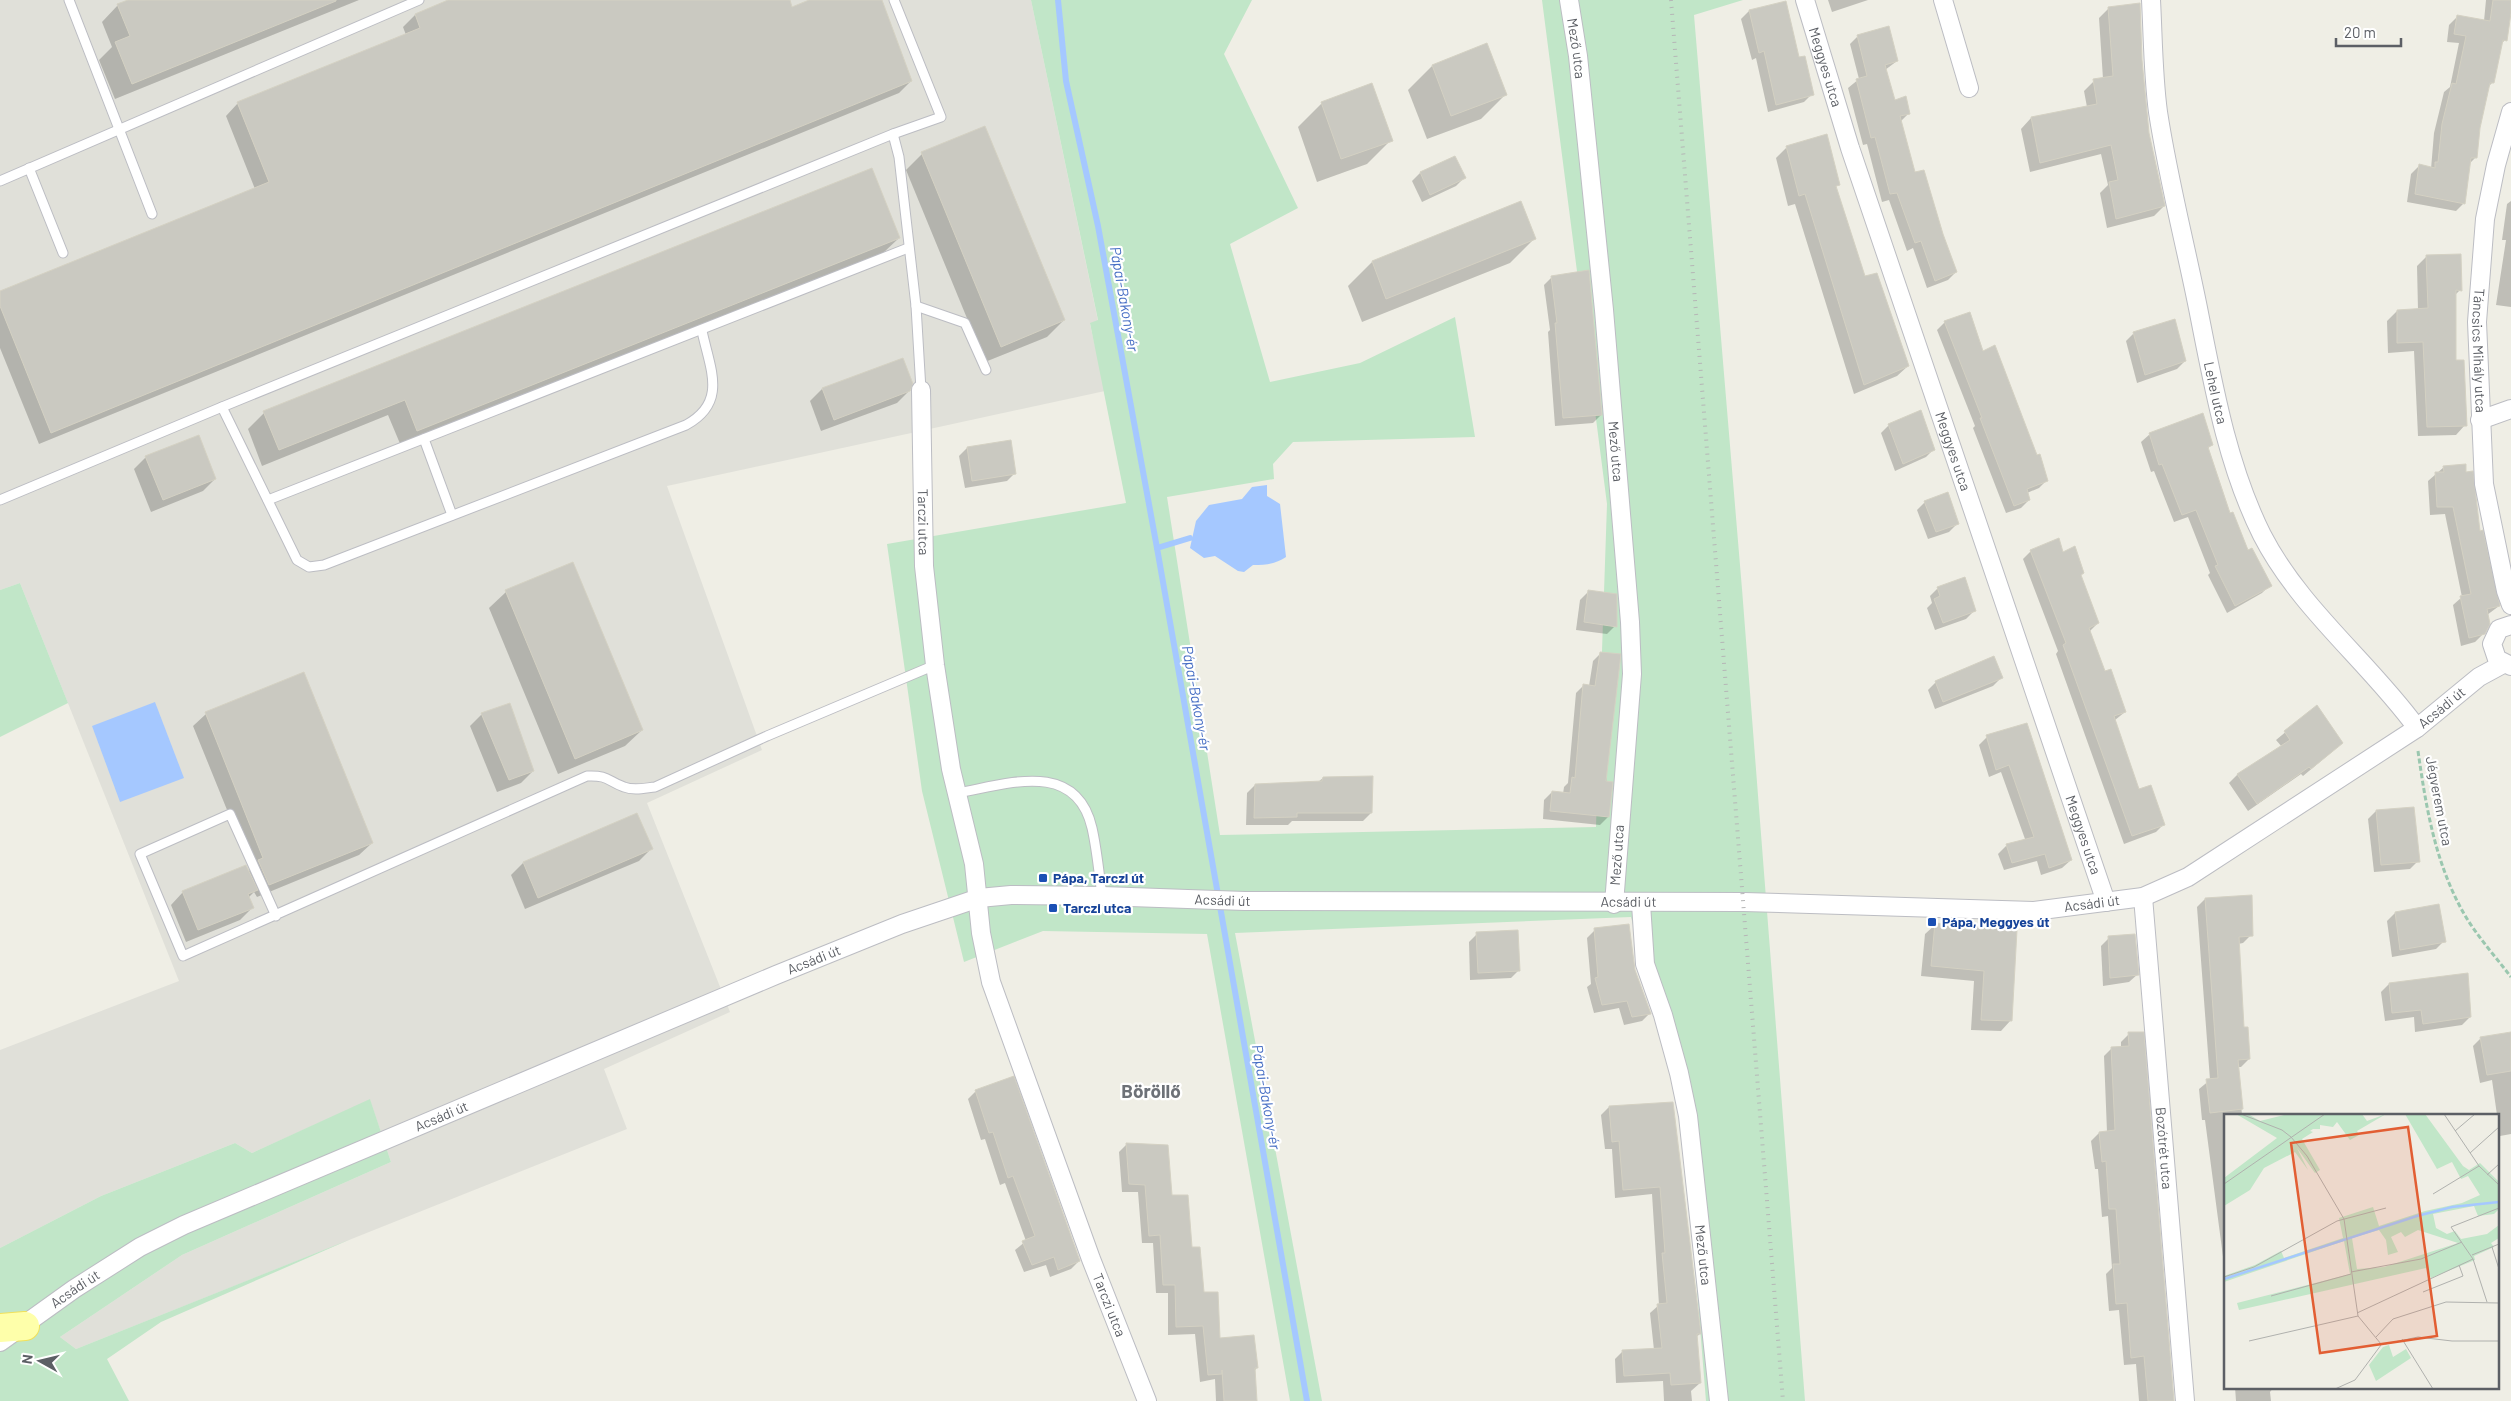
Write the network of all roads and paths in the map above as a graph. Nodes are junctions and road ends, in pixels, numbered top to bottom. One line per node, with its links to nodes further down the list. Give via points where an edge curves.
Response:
1 (69, 0): 10 (lane)
2 (420, 0): 10 (lane)
3 (894, 0): 11 (lane, via 941,117)
4 (1569, 0): 38 (street, Mező utca, via 1579,66 1604,310 1630,631 1632,674)
5 (1805, 0): 37 (street, Meggyes utca, via 1850,148)
6 (1943, 0): 8 (street)
7 (2151, 0): 32 (street, Lehel utca, via 2158,111 2209,361 2241,485 2263,536 2284,570 2315,611)
8 (1969, 88)
9 (2511, 112): 23 (street, Táncsics Mihály utca, via 2496,165 2484,228 2477,322)
10 (118, 130): 12 (lane); 14 (lane)
11 (893, 134): 15 (lane, via 899,157); 21 (lane)
12 (29, 168): 13 (lane); 16 (lane)
13 (0, 181)
14 (152, 214)
15 (908, 248): 17 (lane); 18 (lane)
16 (63, 253)
17 (916, 306): 19 (lane, via 965,323); 20 (lane)
18 (702, 331): 24 (lane); 27 (lane, via 714,387 707,409 699,418)
19 (986, 370)
20 (921, 390): 31 (street, Tarczi utca, via 924,566)
21 (222, 407): 25 (lane); 26 (lane)
22 (2511, 409): 23 (street)
23 (2480, 420): 28 (street, Táncsics Mihály utca, via 2484,484)
24 (424, 439): 26 (lane); 27 (lane)
25 (0, 500)
26 (268, 500): 27 (lane, via 297,560 309,567 324,565)
27 (452, 515)
28 (2508, 598): 29 (street, Táncsics Mihály utca)
29 (2507, 626): 30 (street, Acsádi út, via 2494,636)
30 (2502, 661): 32 (street, Acsádi út)
31 (935, 665): 33 (street, Tarczi utca, via 951,769); 40 (lane, via 656,786 637,790 625,788 603,775 587,776)
32 (2417, 728): 35 (street, Acsádi út, via 2188,877); 41 (path, Jégverem utca, via 2416,740 2432,836 2445,872 2463,913)
33 (958, 793): 34 (lane, via 1027,781 1044,781 1072,791 1083,804 1092,827); 36 (street, Tarczi utca)
34 (1102, 896): 36 (street, Acsádi út); 38 (street, Acsádi út, via 1200,901)
35 (2143, 897): 37 (street, Acsádi út); 46 (street, Bozótrét utca)
36 (979, 898): 42 (street, Acsádi út, via 902,924 776,975 184,1225 140,1247); 44 (street, Tarczi utca, via 981,932 991,982)
37 (2106, 902): 39 (street, Acsádi út, via 2034,911 1744,902)
38 (1614, 904): 39 (street, Acsádi út)
39 (1641, 904): 45 (street, Mező utca, via 1645,964 1664,1014 1688,1116)
40 (276, 916): 40 (lane, via 183,956 140,854 230,814)
41 (2511, 977)
42 (12, 1327): 43 (street, Acsádi út)
43 (0, 1342)
44 (1146, 1401)
45 (1719, 1401)
46 (2185, 1401)

